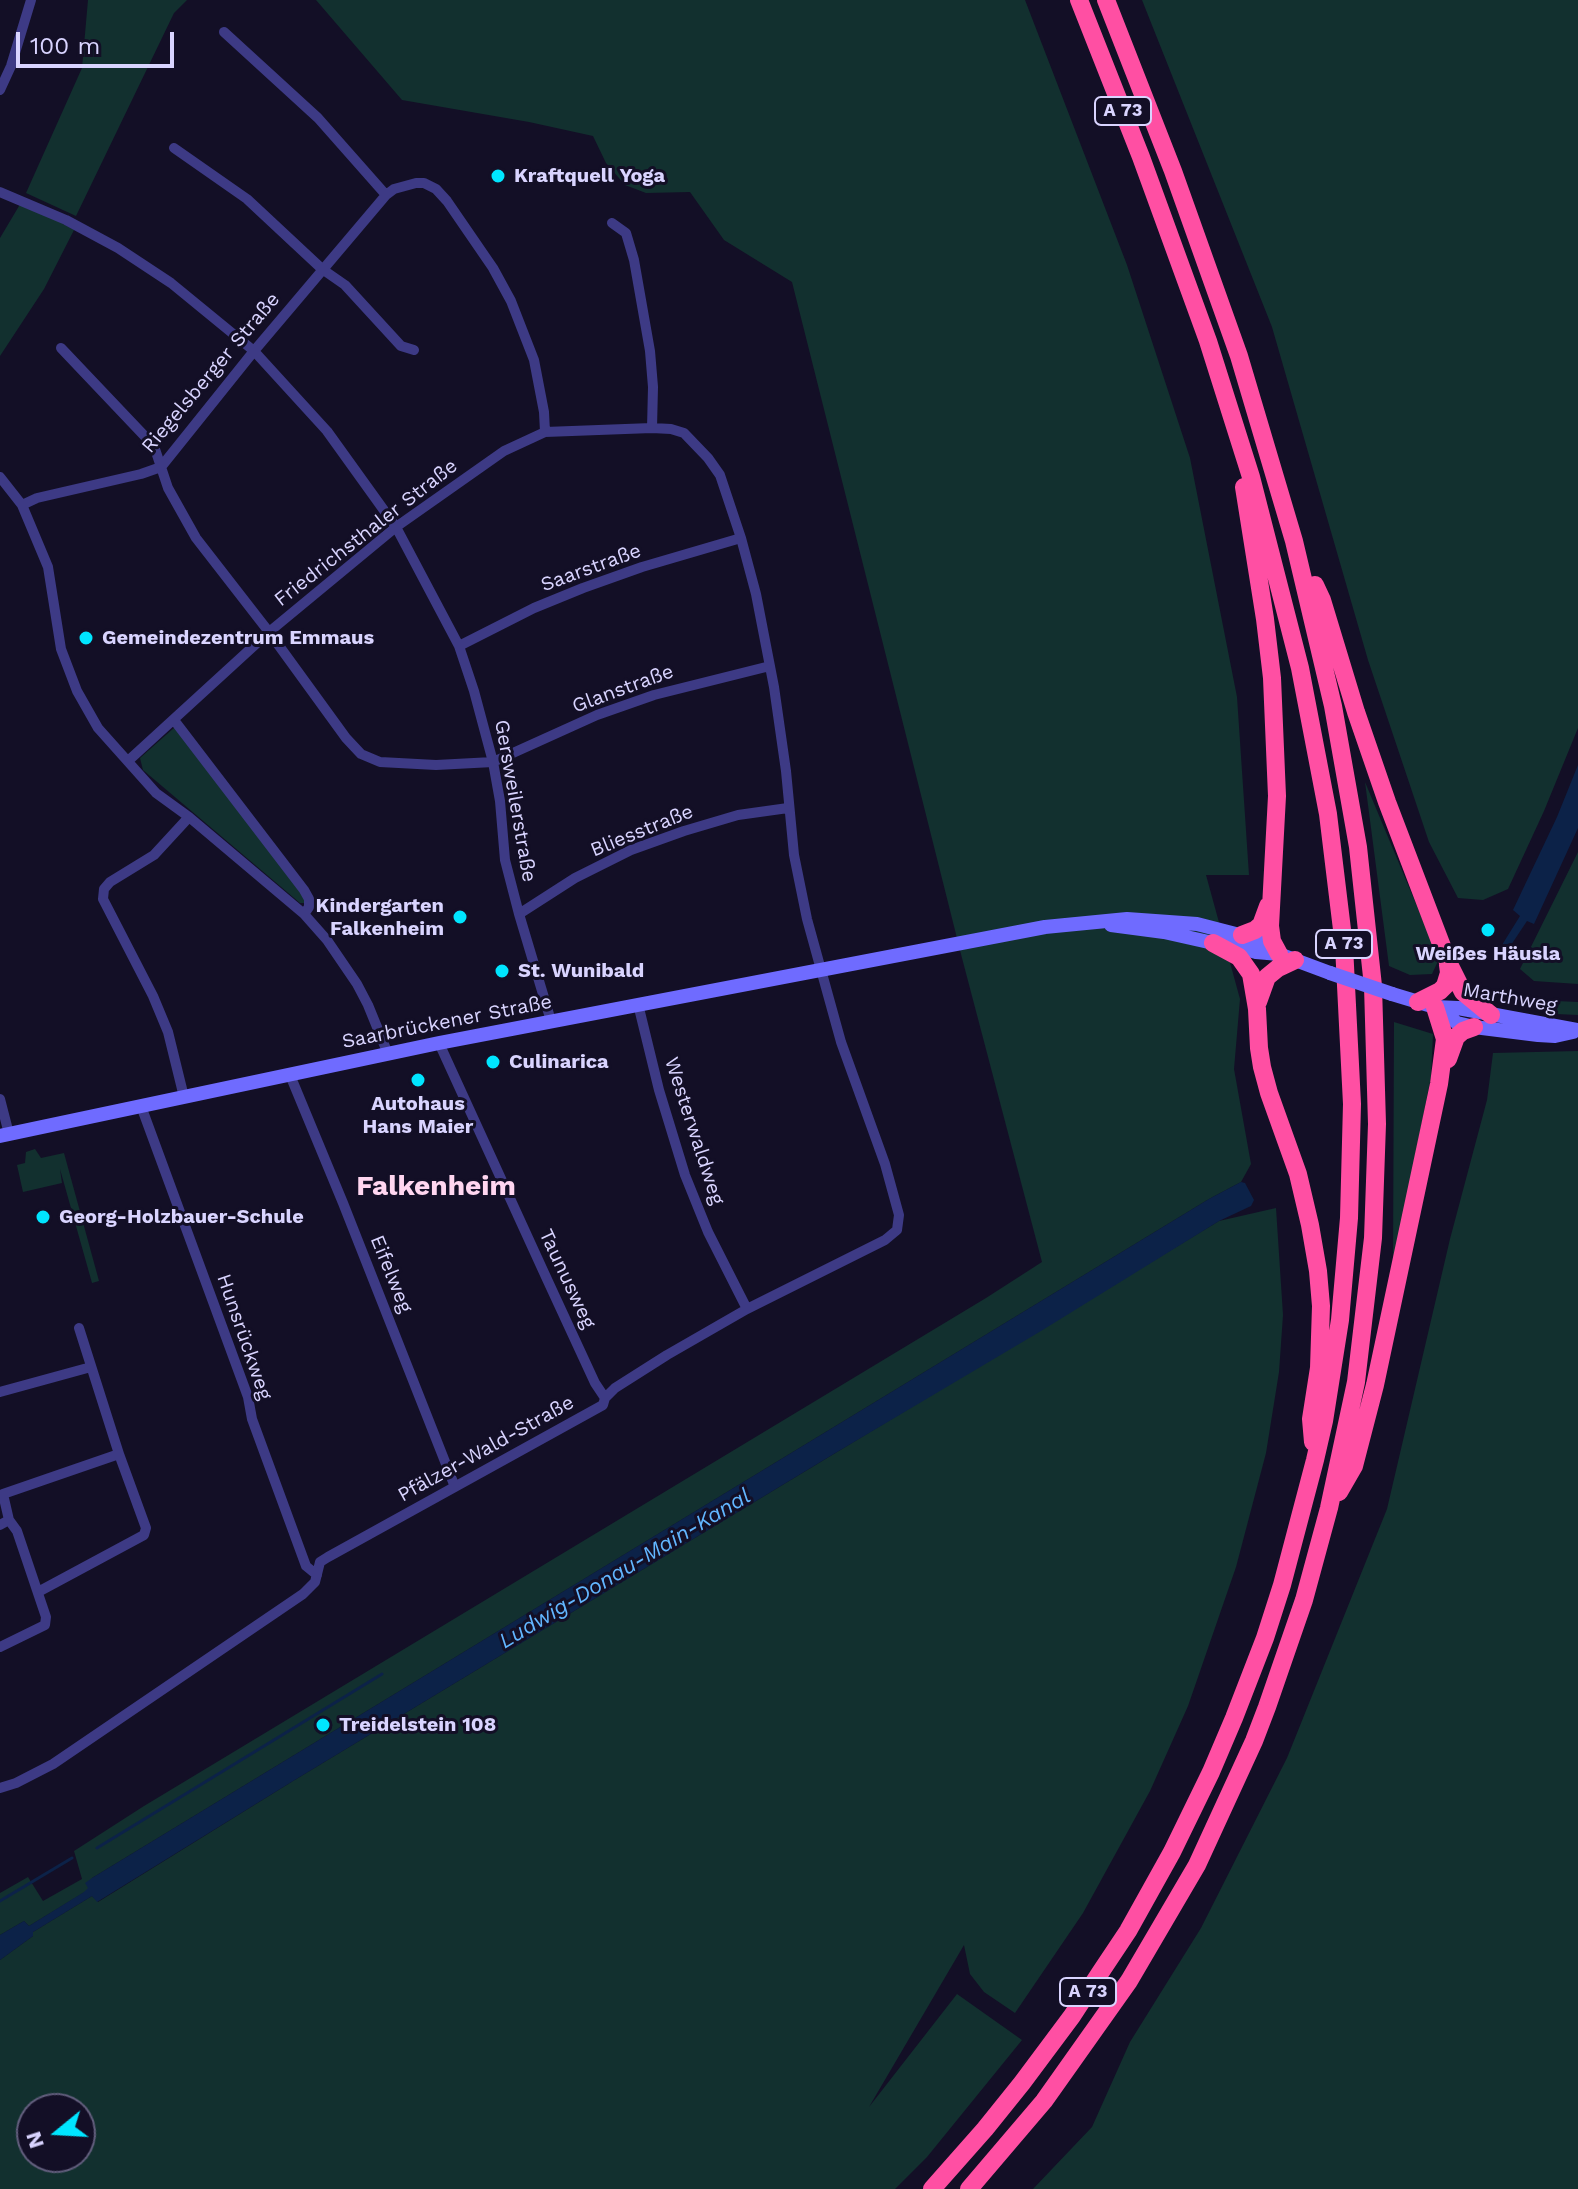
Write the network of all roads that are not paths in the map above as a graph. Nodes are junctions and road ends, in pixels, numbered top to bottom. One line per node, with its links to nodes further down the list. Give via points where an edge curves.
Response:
1 (31, 0): 5 (street)
2 (1079, 0): 16 (highway, A 73, via 1171,236)
3 (1106, 0): 22 (highway, A 73, via 1221,302)
4 (224, 32): 8 (street, via 318,118)
5 (0, 90)
6 (174, 148): 10 (street, via 247,199)
7 (0, 192): 13 (street, Gersweilerstraße, via 118,248 171,283)
8 (386, 195): 10 (street, Riegelsberger Straße); 15 (street, via 416,183 436,189 493,268 529,346)
9 (612, 223): 14 (street, via 626,233 639,284 650,351)
10 (322, 269): 12 (street, via 345,285 401,346); 13 (street, Riegelsberger Straße)
11 (61, 348): 17 (street, via 154,446)
12 (414, 350)
13 (254, 351): 17 (street, Riegelsberger Straße); 20 (street, Gersweilerstraße, via 327,431)
14 (652, 428): 15 (street, Friedrichsthaler Straße); 21 (street, Friedrichsthaler Straße, via 684,433 708,458 725,487)
15 (545, 432): 20 (street, Friedrichsthaler Straße, via 504,451)
16 (1239, 437): 31 (highway, via 1272,678 1277,796); 61 (highway, A 73, via 1306,696 1328,814 1348,989 1348,1228 1340,1320)
17 (161, 467): 19 (street, Riegelsberger Straße); 23 (street, via 196,538)
18 (0, 477): 19 (street)
19 (22, 505): 27 (street, via 48,567 61,649 77,691 98,728)
20 (396, 527): 23 (street, Friedrichsthaler Straße); 24 (street, Gersweilerstraße)
21 (741, 538): 24 (street, Saarstraße, via 583,588); 25 (street, Friedrichsthaler Straße)
22 (1294, 541): 38 (highway, A 73, via 1322,600 1387,802); 64 (highway, A 73, via 1348,786 1368,929 1376,1054 1376,1166 1367,1295)
23 (269, 632): 26 (street, Friedrichsthaler Straße); 28 (street, via 361,754 380,762)
24 (459, 646): 28 (street, Gersweilerstraße)
25 (770, 666): 28 (street, Glanstraße, via 654,695); 29 (street, Friedrichsthaler Straße)
26 (174, 720): 27 (street, Friedrichsthaler Straße); 32 (street, via 304,890 309,907)
27 (128, 761): 30 (street, via 156,793)
28 (493, 762): 33 (street, Gersweilerstraße, via 505,860)
29 (788, 808): 33 (street, Bliesstraße, via 738,815 631,850); 39 (street, Friedrichsthaler Straße)
30 (189, 817): 32 (street); 51 (street, via 154,855 110,882 103,899 168,1032)
31 (1271, 896): 35 (highway, via 1261,925); 37 (highway, via 1270,934)
32 (304, 914): 48 (street, via 357,984)
33 (519, 914): 43 (street, Gersweilerstraße)
34 (1093, 922): 35 (main road, Saarbrückener Straße, via 1161,920); 36 (main road, Saarbrückener Straße); 39 (main road, Saarbrückener Straße)
35 (1242, 935): 37 (main road, Saarbrückener Straße)
36 (1213, 943): 37 (main road, Saarbrückener Straße); 42 (highway, A 73, via 1246,966)
37 (1287, 957): 41 (main road, Marthweg, bridge); 42 (highway, A 73, via 1267,977)
38 (1448, 962): 41 (highway, via 1445,986); 44 (highway, A 73, via 1463,992)
39 (820, 970): 40 (main road, Saarbrückener Straße); 55 (street, Pfälzer-Wald-Straße, via 897,1203 897,1230)
40 (638, 1004): 43 (main road, Saarbrückener Straße); 55 (street, Westerwaldweg, via 685,1175)
41 (1426, 1004): 44 (main road, Marthweg); 45 (main road, Marthweg); 50 (highway, via 1445,1039)
42 (1257, 1009): 61 (highway, A 73, via 1262,1067 1298,1174 1318,1271 1320,1349 1311,1419)
43 (551, 1021): 47 (main road, Saarbrückener Straße)
44 (1496, 1021): 45 (main road, Marthweg); 46 (main road, Marthweg, via 1555,1036)
45 (1474, 1027): 50 (highway, via 1454,1041)
46 (1578, 1031)
47 (439, 1043): 48 (main road, Saarbrückener Straße); 59 (street, Taunusweg)
48 (388, 1054): 49 (main road, Saarbrückener Straße)
49 (290, 1075): 51 (main road, Saarbrückener Straße); 62 (street, Eifelweg)
50 (1439, 1084): 64 (highway, via 1354,1466)
51 (184, 1097): 53 (main road, Saarbrückener Straße)
52 (0, 1099): 54 (street)
53 (141, 1106): 54 (main road, Saarbrückener Straße); 66 (street, Hunsrückweg, via 306,1566)
54 (4, 1135)
55 (747, 1309): 59 (street, Pfälzer-Wald-Straße)
56 (79, 1328): 57 (street)
57 (91, 1367): 58 (street); 60 (street)
58 (0, 1392)
59 (605, 1398): 62 (street, Pfälzer-Wald-Straße, via 603,1405)
60 (119, 1454): 63 (street); 67 (street, via 144,1535)
61 (1315, 1460): 70 (highway, A 73, via 1291,1557 1255,1665 1172,1852 1072,2016 1004,2107)
62 (455, 1487): 66 (street, Pfälzer-Wald-Straße, via 320,1562)
63 (2, 1488): 65 (street)
64 (1329, 1508): 71 (highway, A 73, via 1267,1707 1197,1865 1112,2007 1044,2101)
65 (4, 1523): 67 (street, via 17,1531)
66 (317, 1575): 69 (street, Pfälzer-Wald-Straße, via 303,1594 53,1764)
67 (38, 1592): 68 (street, via 45,1625)
68 (0, 1647)
69 (0, 1788)
70 (932, 2189)
71 (969, 2189)

